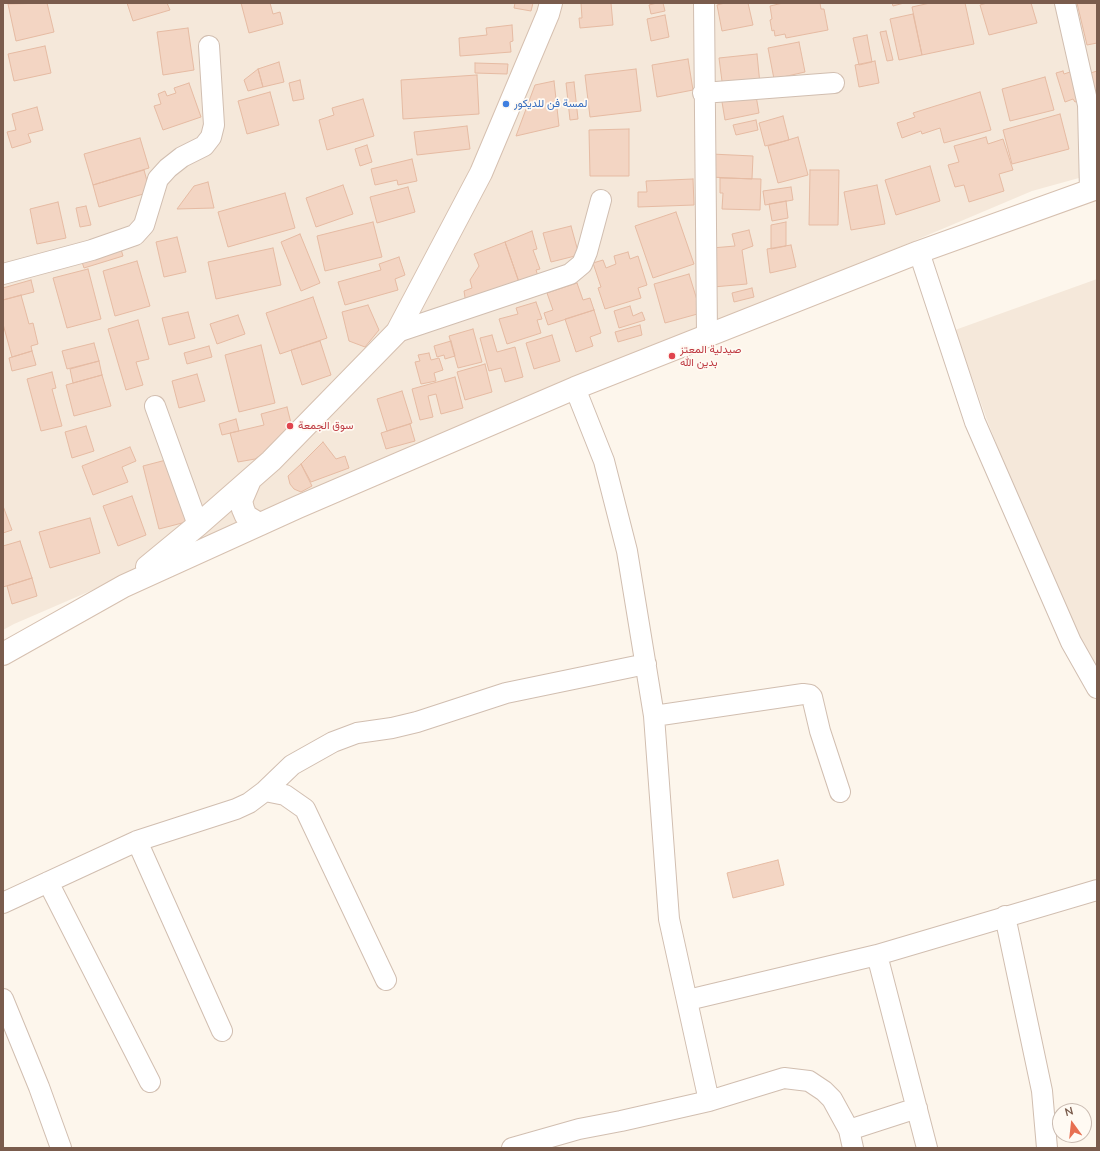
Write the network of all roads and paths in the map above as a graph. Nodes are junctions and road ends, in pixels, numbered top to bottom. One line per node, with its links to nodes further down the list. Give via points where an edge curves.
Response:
1 (551, 3): 11 (main road, via 481,173)
2 (704, 3): 6 (street)
3 (1065, 3): 7 (street, via 1088,105)
4 (209, 46): 10 (street, via 214,125 210,137 204,146 182,157 158,179 144,225 135,235 92,250)
5 (834, 83): 6 (street)
6 (703, 93): 12 (street)
7 (1094, 189): 9 (main road)
8 (601, 200): 11 (street, via 582,264 570,274)
9 (919, 252): 12 (main road); 21 (street, via 975,422 1071,642)
10 (3, 274)
11 (397, 332): 15 (main road, via 271,461)
12 (707, 335): 13 (main road)
13 (575, 388): 16 (main road); 20 (street, via 604,461 627,550)
14 (155, 406): 17 (street)
15 (251, 478): 16 (main road, via 241,501 246,516); 17 (main road)
16 (260, 524): 18 (main road)
17 (198, 525): 18 (main road)
18 (124, 586): 19 (main road)
19 (3, 654)
20 (646, 664): 22 (street); 23 (street, via 506,693 417,722 357,733 334,742 292,765)
21 (1097, 688)
22 (654, 716): 24 (street, via 810,695); 33 (street, via 669,919)
23 (265, 791): 25 (street, via 236,809); 31 (street, via 285,795 305,809)
24 (840, 792)
25 (137, 841): 26 (street); 34 (street)
26 (48, 882): 28 (street); 35 (street)
27 (1097, 890): 29 (street)
28 (3, 903)
29 (1005, 916): 30 (street); 42 (street, via 1042,1091)
30 (877, 955): 33 (street); 37 (street)
31 (386, 980)
32 (3, 999): 39 (street)
33 (688, 1000): 36 (street)
34 (222, 1031)
35 (150, 1082)
36 (709, 1101): 38 (street, via 784,1078 809,1081 832,1099); 40 (street, via 579,1129)
37 (917, 1108): 38 (street); 41 (street)
38 (851, 1139)
39 (61, 1148)
40 (512, 1148)
41 (927, 1148)
42 (1047, 1148)

